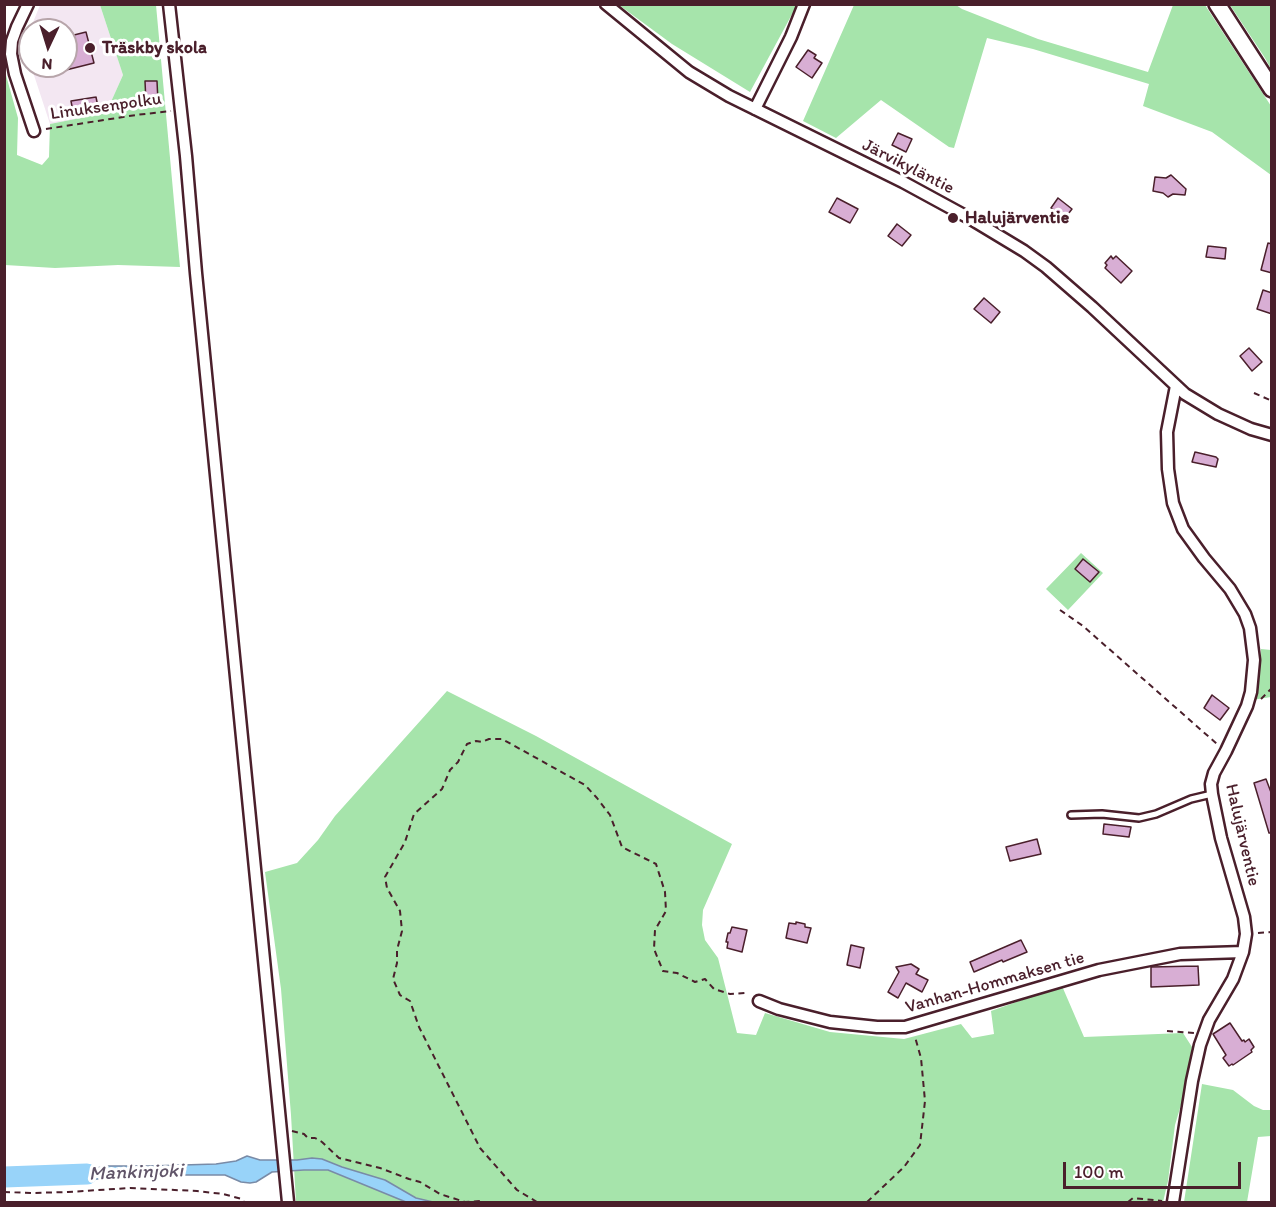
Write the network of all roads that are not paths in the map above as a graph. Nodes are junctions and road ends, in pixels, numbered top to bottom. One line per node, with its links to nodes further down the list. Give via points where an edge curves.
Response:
1 (28, 4): 8 (street, via 12,41 11,54)
2 (169, 4): 16 (street)
3 (606, 4): 7 (street, Järvikyläntie, via 689,72)
4 (804, 4): 7 (street)
5 (1216, 4): 6 (main road)
6 (1272, 89)
7 (755, 109): 9 (street, Järvikyläntie, via 903,182 1024,251)
8 (34, 131)
9 (1176, 386): 10 (street, Järvikyläntie, via 1218,414); 11 (street, Halujärventie, via 1167,432 1173,503 1183,529 1245,614 1253,645 1249,699 1214,773)
10 (1272, 435)
11 (1212, 794): 12 (lane, via 1139,818); 13 (street, Halujärventie, via 1244,917)
12 (1071, 815)
13 (1243, 952): 14 (street, Vanhan-Hommaksen tie, via 1180,954 1099,970 905,1027 830,1022); 15 (street, Halujärventie, via 1233,980 1203,1034)
14 (759, 1001)
15 (1173, 1202)
16 (288, 1203)

